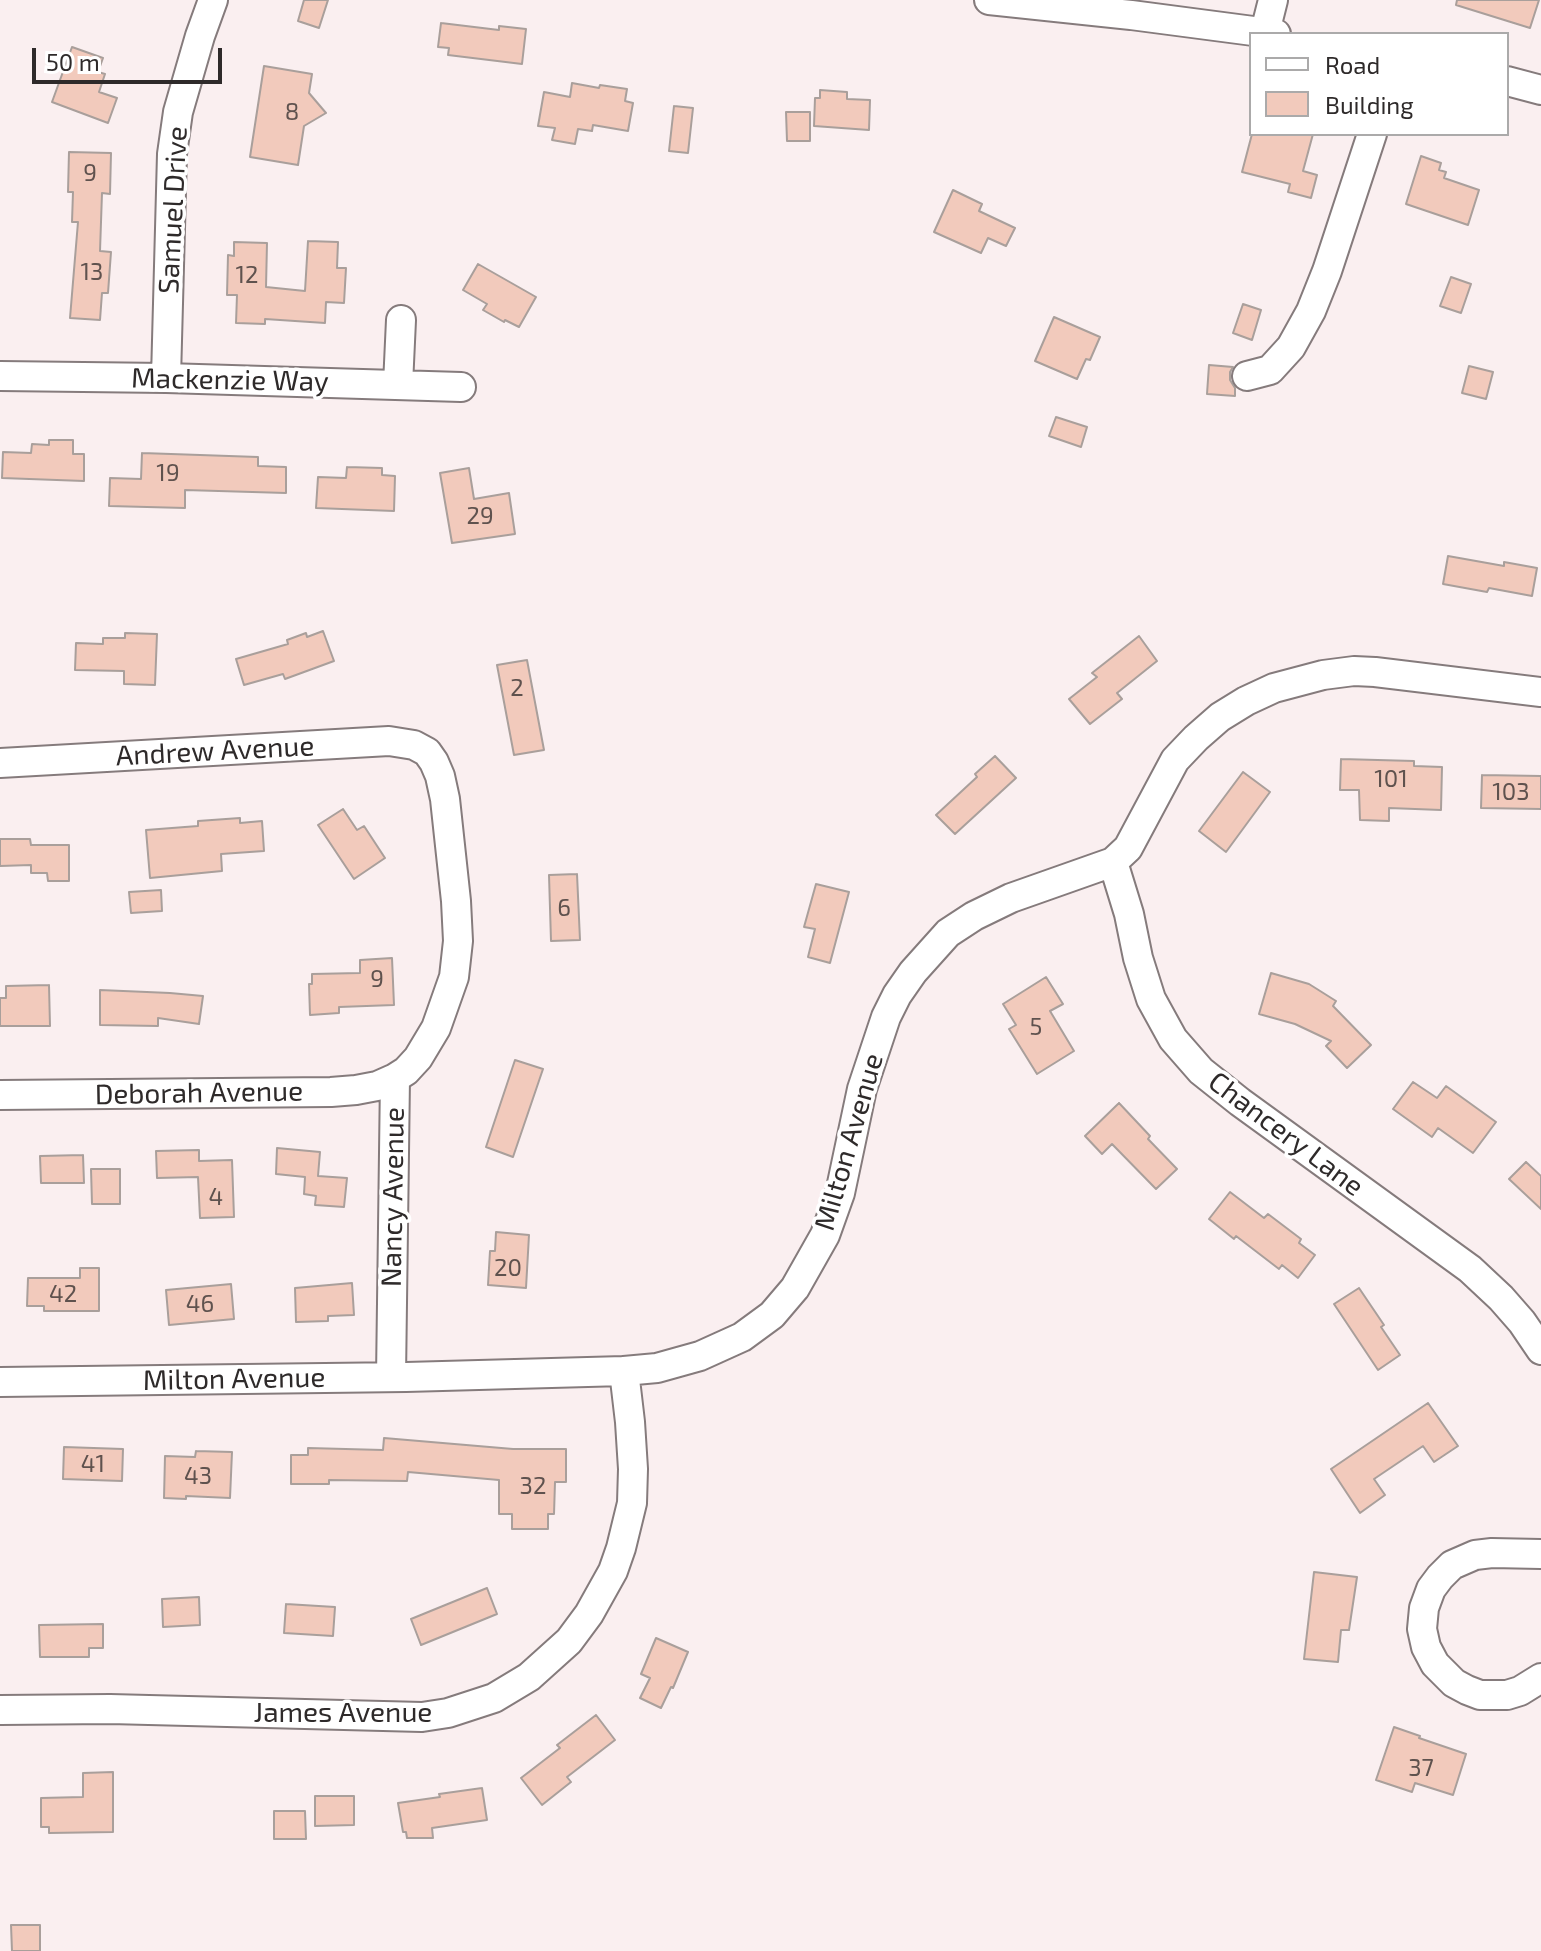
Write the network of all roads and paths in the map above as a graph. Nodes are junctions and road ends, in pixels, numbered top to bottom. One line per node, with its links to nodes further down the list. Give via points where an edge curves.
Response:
1 (213, 0): 12 (street, Samuel Drive, via 178,112 172,154)
2 (989, 0): 4 (street)
3 (1273, 0): 5 (street)
4 (1263, 32)
5 (1271, 32)
6 (1509, 82): 7 (street)
7 (1541, 90)
8 (1371, 136): 11 (street, via 1311,311 1291,347 1270,370)
9 (401, 320): 13 (street)
10 (0, 376): 12 (street, Mackenzie Way)
11 (1247, 376)
12 (166, 378): 13 (street, Mackenzie Way)
13 (398, 385): 14 (street, Mackenzie Way)
14 (461, 387)
15 (1541, 692): 18 (street, via 1354,671 1274,688 1220,717 1175,760 1128,848)
16 (427, 752): 17 (street, Andrew Avenue, via 389,741); 19 (street, Nancy Avenue, via 445,799 458,941 454,977 436,1028 418,1058)
17 (0, 763)
18 (1113, 862): 21 (street, Chancery Lane, via 1151,999 1173,1039 1201,1071 1470,1269 1501,1298); 22 (street, Milton Avenue, via 1011,898 948,933 897,995 886,1017 862,1089 840,1193 825,1235 795,1288 772,1315 742,1337 700,1356)
19 (395, 1078): 20 (street, Deborah Avenue, via 331,1092); 23 (street, Nancy Avenue)
20 (0, 1095)
21 (1541, 1350)
22 (624, 1371): 23 (street, Milton Avenue); 27 (street, James Avenue, via 632,1503 613,1571 569,1641 529,1677 494,1698 422,1717)
23 (391, 1377): 24 (street, Milton Avenue)
24 (0, 1382)
25 (1541, 1554): 26 (street, via 1475,1555 1452,1565 1431,1589 1422,1629 1435,1664 1467,1690 1507,1695)
26 (1541, 1678)
27 (0, 1710)

